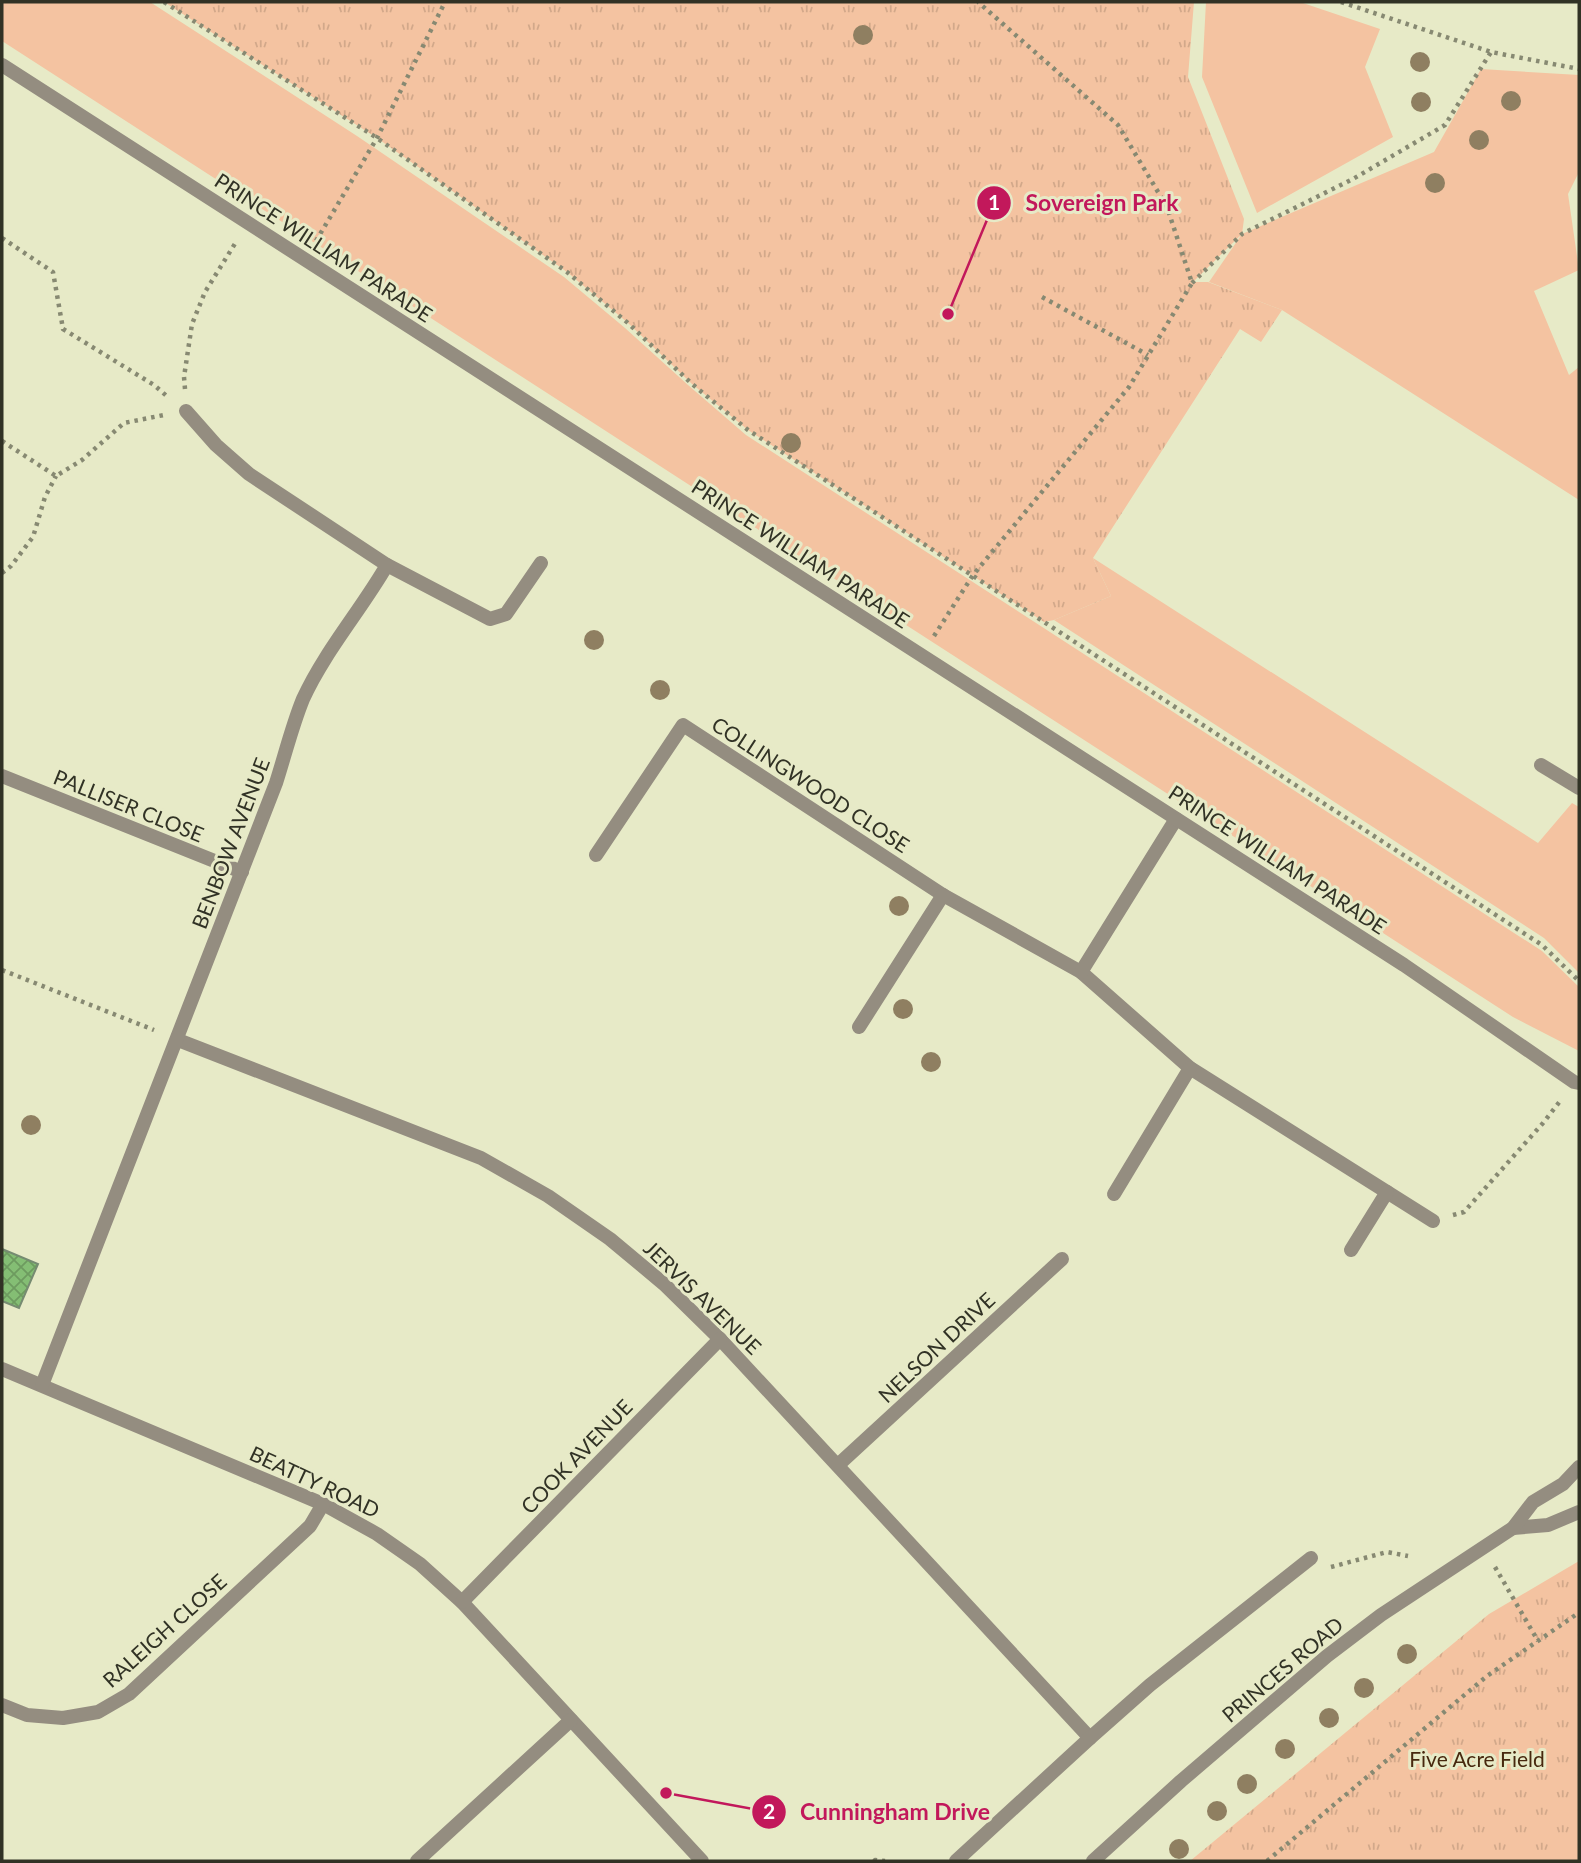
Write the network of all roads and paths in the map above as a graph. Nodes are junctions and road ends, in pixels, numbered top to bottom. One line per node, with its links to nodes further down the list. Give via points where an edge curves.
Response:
1 (164, 2): 8 (path)
2 (445, 2): 8 (path)
3 (978, 2): 12 (path, via 1118,125 1167,207)
4 (1341, 2): 5 (path)
5 (1491, 52): 7 (path); 12 (path, via 1445,125 1353,179 1241,234)
6 (2, 65): 9 (street, PRINCE WILLIAM PARADE)
7 (1579, 69)
8 (377, 138): 11 (path); 21 (path, via 567,272 748,430)
9 (248, 223): 11 (street, PRINCE WILLIAM PARADE); 15 (path, via 205,292 192,324 184,377)
10 (2, 238): 15 (path, via 53,272 63,329 154,385)
11 (305, 260): 22 (street, PRINCE WILLIAM PARADE)
12 (1192, 283): 14 (path)
13 (1042, 297): 14 (path)
14 (1148, 355): 21 (path, via 1129,387)
15 (186, 411): 17 (path, via 124,423); 19 (street, via 249,474)
16 (2, 441): 17 (path)
17 (56, 476): 20 (path, via 33,537)
18 (541, 563): 19 (street, via 506,614 490,619)
19 (387, 565): 28 (street, BENBOW AVENUE, via 303,700)
20 (2, 573)
21 (974, 575): 22 (path); 32 (path, via 1542,945)
22 (921, 655): 26 (street, PRINCE WILLIAM PARADE)
23 (1541, 765): 25 (street)
24 (2, 776): 28 (street, PALLISER CLOSE)
25 (1579, 788)
26 (1176, 819): 31 (street); 36 (street, PRINCE WILLIAM PARADE, via 1404,965)
27 (596, 855): 29 (street, COLLINGWOOD CLOSE, via 683,724)
28 (242, 872): 34 (street, BENBOW AVENUE)
29 (943, 895): 31 (street, COLLINGWOOD CLOSE); 33 (street)
30 (2, 970): 34 (path)
31 (1081, 972): 35 (street, COLLINGWOOD CLOSE)
32 (1579, 981)
33 (859, 1027)
34 (178, 1040): 43 (street, JERVIS AVENUE, via 492,1164 610,1239); 45 (street, BENBOW AVENUE)
35 (1190, 1068): 38 (street, COLLINGWOOD CLOSE); 39 (street)
36 (1578, 1085)
37 (1543, 1123): 40 (path, via 1464,1212)
38 (1387, 1192): 40 (street, COLLINGWOOD CLOSE); 41 (street)
39 (1114, 1194)
40 (1433, 1221)
41 (1351, 1250)
42 (1062, 1259): 46 (street, NELSON DRIVE)
43 (720, 1339): 46 (street, JERVIS AVENUE); 54 (street, COOK AVENUE)
44 (2, 1369): 45 (street, BEATTY ROAD)
45 (42, 1385): 48 (street, BEATTY ROAD)
46 (838, 1465): 59 (street, JERVIS AVENUE)
47 (1579, 1467): 50 (street, PRINCES ROAD, via 1563,1484 1533,1502)
48 (323, 1504): 54 (street, BEATTY ROAD, via 420,1564); 57 (street, RALEIGH CLOSE, via 310,1526 129,1694 98,1712 63,1718 27,1715)
49 (1579, 1512): 50 (street, PRINCES ROAD, via 1548,1525)
50 (1513, 1528): 65 (street, PRINCES ROAD, via 1381,1615 1328,1656)
51 (1408, 1556): 52 (path, via 1387,1552 1330,1567)
52 (1311, 1558): 59 (street)
53 (1502, 1579): 56 (path)
54 (461, 1602): 58 (street, BEATTY ROAD)
55 (1579, 1615): 56 (path)
56 (1538, 1641): 66 (path, via 1487,1676)
57 (2, 1705)
58 (571, 1720): 60 (street); 61 (street, BEATTY ROAD)
59 (1090, 1738): 64 (street)
60 (417, 1861)
61 (702, 1861)
62 (874, 1861): 63 (path)
63 (885, 1861)
64 (956, 1861)
65 (1093, 1861)
66 (1267, 1861)

